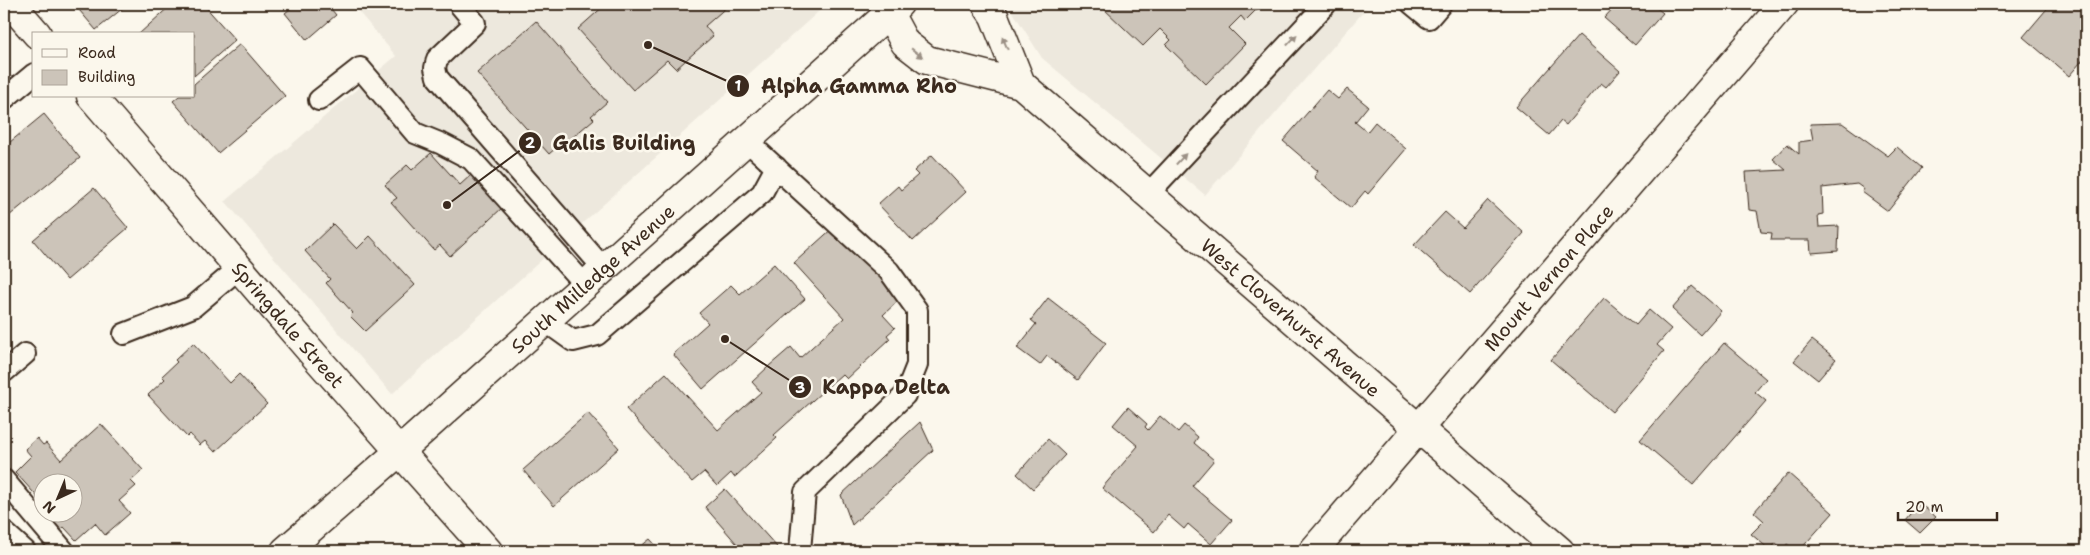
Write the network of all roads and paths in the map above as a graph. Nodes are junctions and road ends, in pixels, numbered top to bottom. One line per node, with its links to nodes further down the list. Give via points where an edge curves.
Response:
1 (11, 4): 9 (street)
2 (459, 4): 19 (lane, via 476,23 437,59 437,77)
3 (986, 4): 11 (street, West Cloverhurst Avenue, one-way to 3, via 994,16)
4 (1326, 4): 17 (lane, one-way to 4)
5 (1412, 4): 6 (lane, via 1429,18)
6 (1441, 4)
7 (1784, 4): 24 (street, Mount Vernon Place)
8 (891, 7): 11 (street, West Cloverhurst Avenue, one-way to 11, via 904,43 927,60); 15 (street, South Milledge Avenue)
9 (36, 32)
10 (32, 76): 12 (lane)
11 (1021, 84): 17 (street, West Cloverhurst Avenue)
12 (4, 98)
13 (93, 98): 18 (street, Springdale Street)
14 (319, 100): 19 (lane, via 360,68 415,133 472,159)
15 (747, 141): 16 (lane); 19 (street, South Milledge Avenue)
16 (776, 167): 20 (lane, via 762,193 597,336 573,341); 32 (lane, via 889,270 917,310 917,365 904,395 805,492)
17 (1148, 194): 24 (street, West Cloverhurst Avenue)
18 (239, 268): 21 (lane, via 193,307); 25 (street, Springdale Street)
19 (594, 277): 20 (street, South Milledge Avenue)
20 (544, 321): 25 (street, South Milledge Avenue)
21 (124, 334)
22 (25, 354): 23 (lane)
23 (4, 372)
24 (1418, 428): 33 (street, Mount Vernon Place); 34 (street, West Cloverhurst Avenue)
25 (400, 451): 30 (street, South Milledge Avenue); 31 (street, Springdale Street)
26 (4, 480): 29 (lane)
27 (4, 532): 28 (lane)
28 (25, 551)
29 (64, 551)
30 (285, 551)
31 (488, 551)
32 (800, 551)
33 (1313, 551)
34 (1560, 551)

